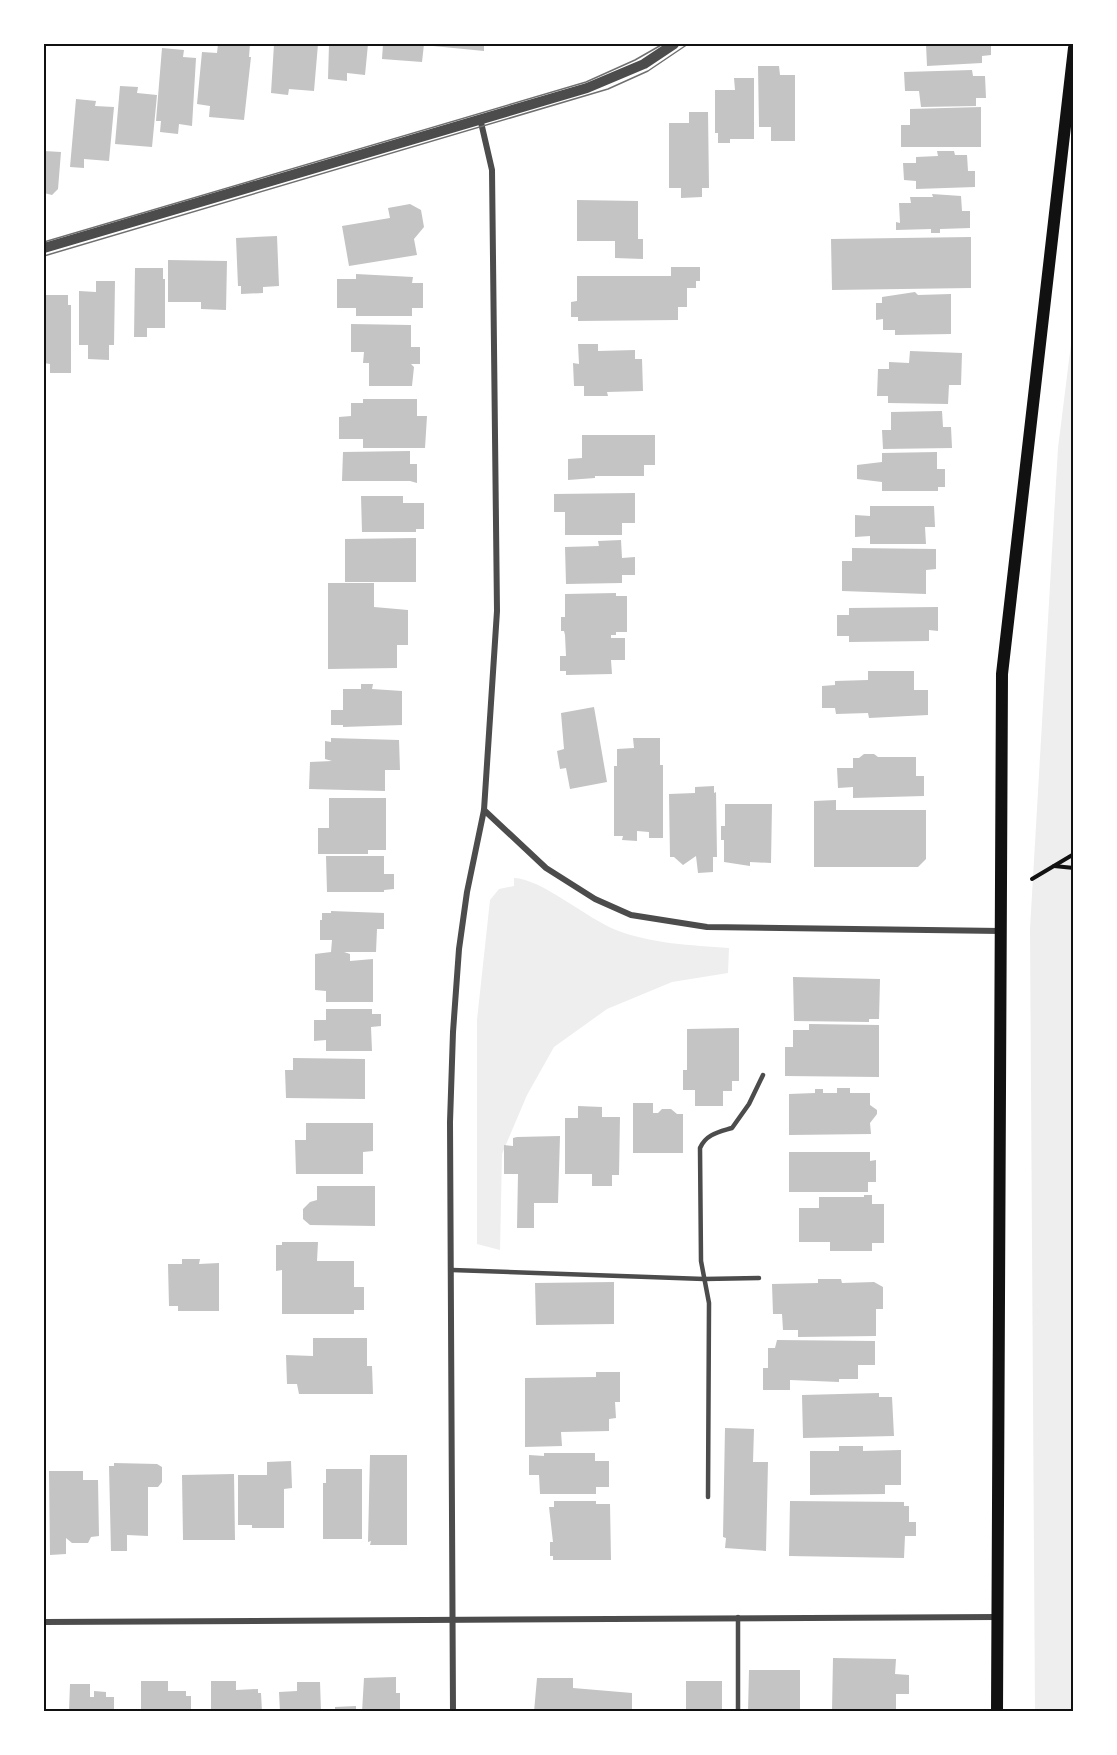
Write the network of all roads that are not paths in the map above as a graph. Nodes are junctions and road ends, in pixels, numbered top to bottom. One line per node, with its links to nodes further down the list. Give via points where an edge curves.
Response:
1 (674, 44): 3 (street, via 644,64 587,88)
2 (1074, 48): 6 (main road, via 1002,674)
3 (480, 118): 4 (street); 5 (street, via 492,170 497,611)
4 (44, 248)
5 (484, 810): 6 (street, via 546,868 595,899 631,915 707,927); 8 (street, via 464,915 453,1032)
6 (1000, 931): 13 (main road)
7 (763, 1075): 10 (lane, via 732,1128 714,1133 703,1140 700,1148)
8 (452, 1270): 10 (lane); 14 (street)
9 (759, 1278): 10 (lane)
10 (704, 1279): 11 (lane, via 709,1303)
11 (708, 1497)
12 (738, 1617): 13 (street); 14 (street); 17 (lane)
13 (998, 1617): 18 (main road)
14 (453, 1620): 15 (street); 16 (street)
15 (44, 1622)
16 (453, 1712)
17 (738, 1712)
18 (997, 1712)

